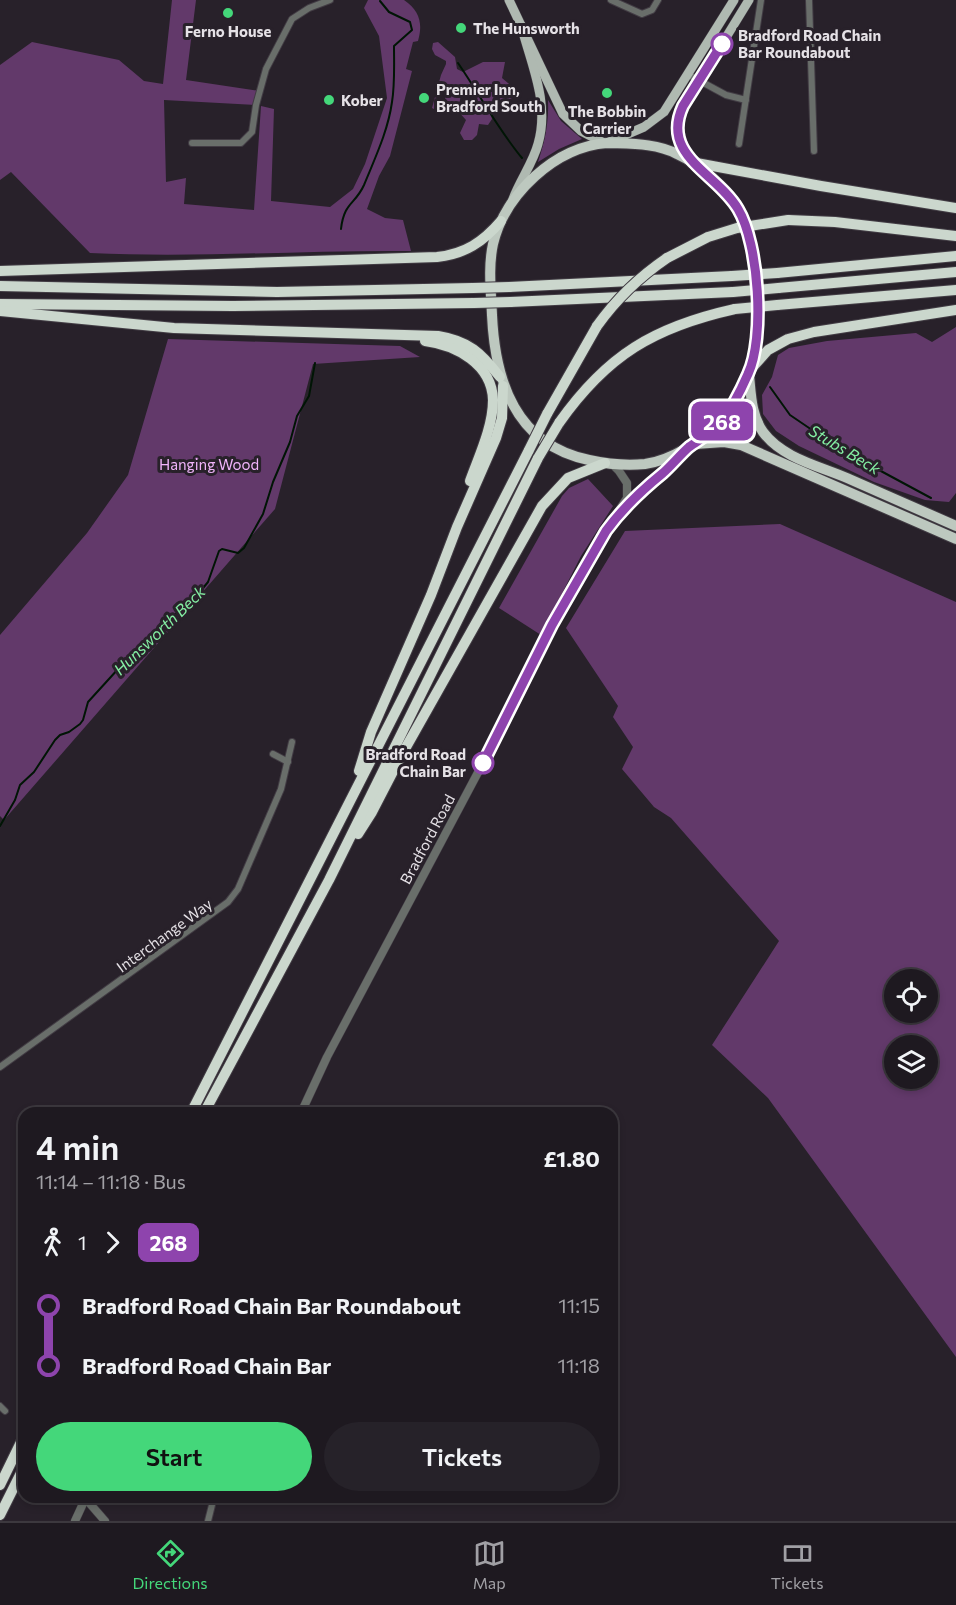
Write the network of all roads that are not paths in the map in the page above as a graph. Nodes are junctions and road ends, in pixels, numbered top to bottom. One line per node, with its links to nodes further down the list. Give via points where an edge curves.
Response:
1 (330, 0): 13 (street, via 292,19 266,69 252,132 241,143)
2 (509, 0): 9 (main road)
3 (611, 0): 4 (street, via 642,14 652,10)
4 (658, 0)
5 (734, 0): 10 (main road)
6 (749, 0): 11 (main road)
7 (762, 0): 12 (street)
8 (808, 0): 16 (street)
9 (521, 25): 14 (main road, via 563,114 581,131); 18 (main road, via 540,92 542,118 538,145)
10 (688, 75): 11 (street); 14 (main road, via 657,118 637,132)
11 (698, 81): 12 (street); 17 (main road, via 678,121 680,140)
12 (746, 100): 15 (street)
13 (192, 143)
14 (606, 143): 17 (highway, via 657,147); 18 (highway, via 578,150 550,164)
15 (739, 144)
16 (814, 151)
17 (690, 161): 19 (highway); 31 (highway, via 727,192 740,212 751,243 757,322 756,347)
18 (510, 207): 20 (highway)
19 (956, 208)
20 (501, 221): 23 (highway, via 473,247 437,257); 32 (highway, via 492,250 490,279 493,343)
21 (956, 236): 42 (highway, bridge, via 788,220 708,237 668,258 633,284 608,309 547,414)
22 (956, 256): 25 (highway, bridge, via 732,276 473,288 277,292)
23 (0, 271)
24 (956, 272): 27 (highway, bridge, via 733,292 510,302)
25 (0, 286)
26 (956, 290): 43 (highway, bridge, via 735,309 703,316 634,347 597,376 559,423 538,458)
27 (0, 304)
28 (956, 310): 31 (highway, via 788,339 768,350)
29 (0, 311): 30 (highway, via 174,328)
30 (382, 334): 32 (highway, via 458,340 481,354); 37 (highway, via 457,349 476,364 489,385 491,416)
31 (749, 371): 33 (highway, via 726,416); 36 (highway, via 756,418 775,444 800,459)
32 (502, 381): 34 (highway, via 520,417 543,440 568,455); 37 (highway, via 504,410 500,429)
33 (693, 445): 34 (highway, via 653,463); 35 (street, Bradford Road); 38 (highway, via 741,445)
34 (608, 464): 35 (street, Bradford Road, via 625,477 628,489); 43 (highway, via 568,478 542,506 372,812)
35 (616, 517): 47 (street, Bradford Road, via 552,625)
36 (956, 526)
37 (457, 527): 42 (highway, via 371,732)
38 (956, 539)
39 (292, 742): 41 (street, Interchange Way)
40 (273, 754): 41 (street)
41 (288, 762): 44 (street, Interchange Way, via 281,789 238,889 228,902)
42 (351, 799): 45 (highway)
43 (329, 880): 46 (highway)
44 (0, 1066)
45 (194, 1107)
46 (207, 1107)
47 (304, 1107)
48 (18, 1448): 50 (highway)
49 (18, 1479): 54 (highway)
50 (0, 1485)
51 (84, 1503): 55 (street)
52 (90, 1503): 56 (street)
53 (212, 1503): 57 (street)
54 (0, 1515)
55 (75, 1521)
56 (105, 1521)
57 (208, 1521)

